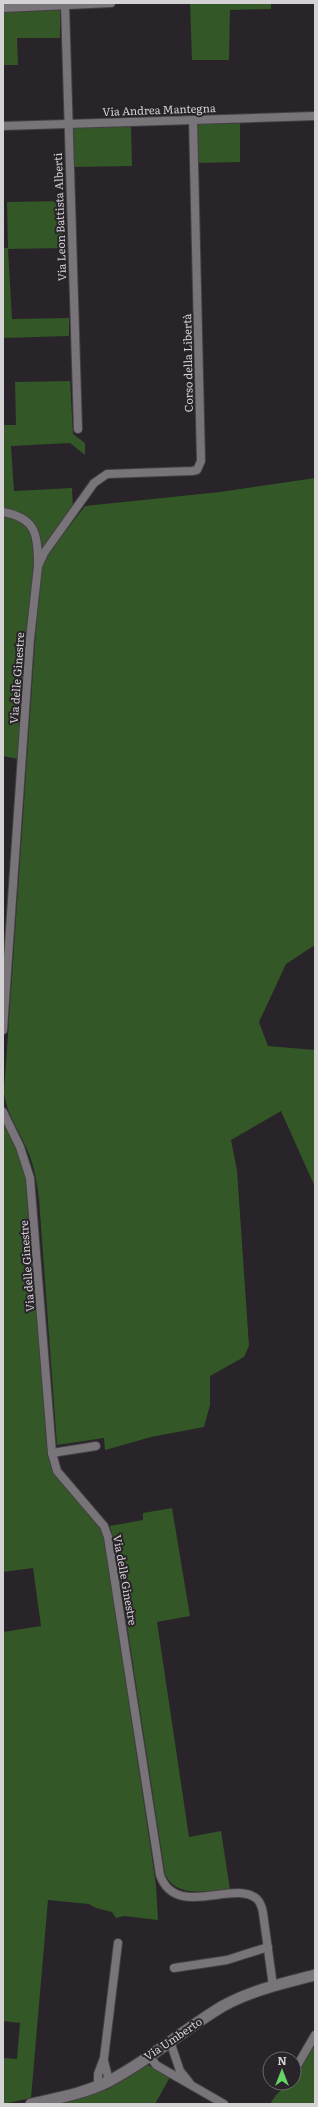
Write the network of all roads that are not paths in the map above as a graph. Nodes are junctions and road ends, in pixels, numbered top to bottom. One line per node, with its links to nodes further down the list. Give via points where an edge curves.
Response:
1 (112, 3): 2 (street)
2 (67, 4): 3 (street); 6 (street, Via Leon Battista Alberti)
3 (8, 6)
4 (315, 116): 5 (street, Via Andrea Mantegna)
5 (193, 120): 6 (street, Via Andrea Mantegna); 9 (street, Corso della Libertà, via 201,461 197,470 192,471 107,474 94,483)
6 (69, 124): 7 (street, Via Andrea Mantegna); 8 (street, Via Leon Battista Alberti)
7 (3, 126)
8 (78, 429)
9 (78, 507): 11 (street, Via delle Ginestre, via 44,553)
10 (3, 512): 11 (street, via 21,517 34,527)
11 (38, 566): 12 (street, Via delle Ginestre, via 30,640)
12 (3, 1030)
13 (3, 1112): 15 (street, Via delle Ginestre, via 20,1147 30,1178)
14 (96, 1446): 15 (street)
15 (52, 1453): 17 (street, Via delle Ginestre, via 58,1470 104,1526 108,1537 163,1884 168,1890 182,1896 235,1894 256,1898 263,1913)
16 (118, 1942): 25 (street)
17 (268, 1947): 18 (street, via 227,1960); 20 (street, Via delle Ginestre)
18 (174, 1968)
19 (315, 1975): 20 (main road, Via Umberto)
20 (273, 1986): 22 (main road, Via Umberto, via 230,2003)
21 (315, 2035): 24 (street)
22 (170, 2041): 23 (main road, Via Umberto); 28 (street, via 180,2071)
23 (149, 2055): 26 (main road, Via Umberto); 28 (street, via 156,2065)
24 (302, 2057)
25 (104, 2058): 26 (street); 27 (street, via 98,2074)
26 (109, 2081): 27 (main road, Via Umberto)
27 (98, 2086): 29 (main road, Via Umberto)
28 (194, 2086): 30 (street)
29 (31, 2104)
30 (224, 2104)

